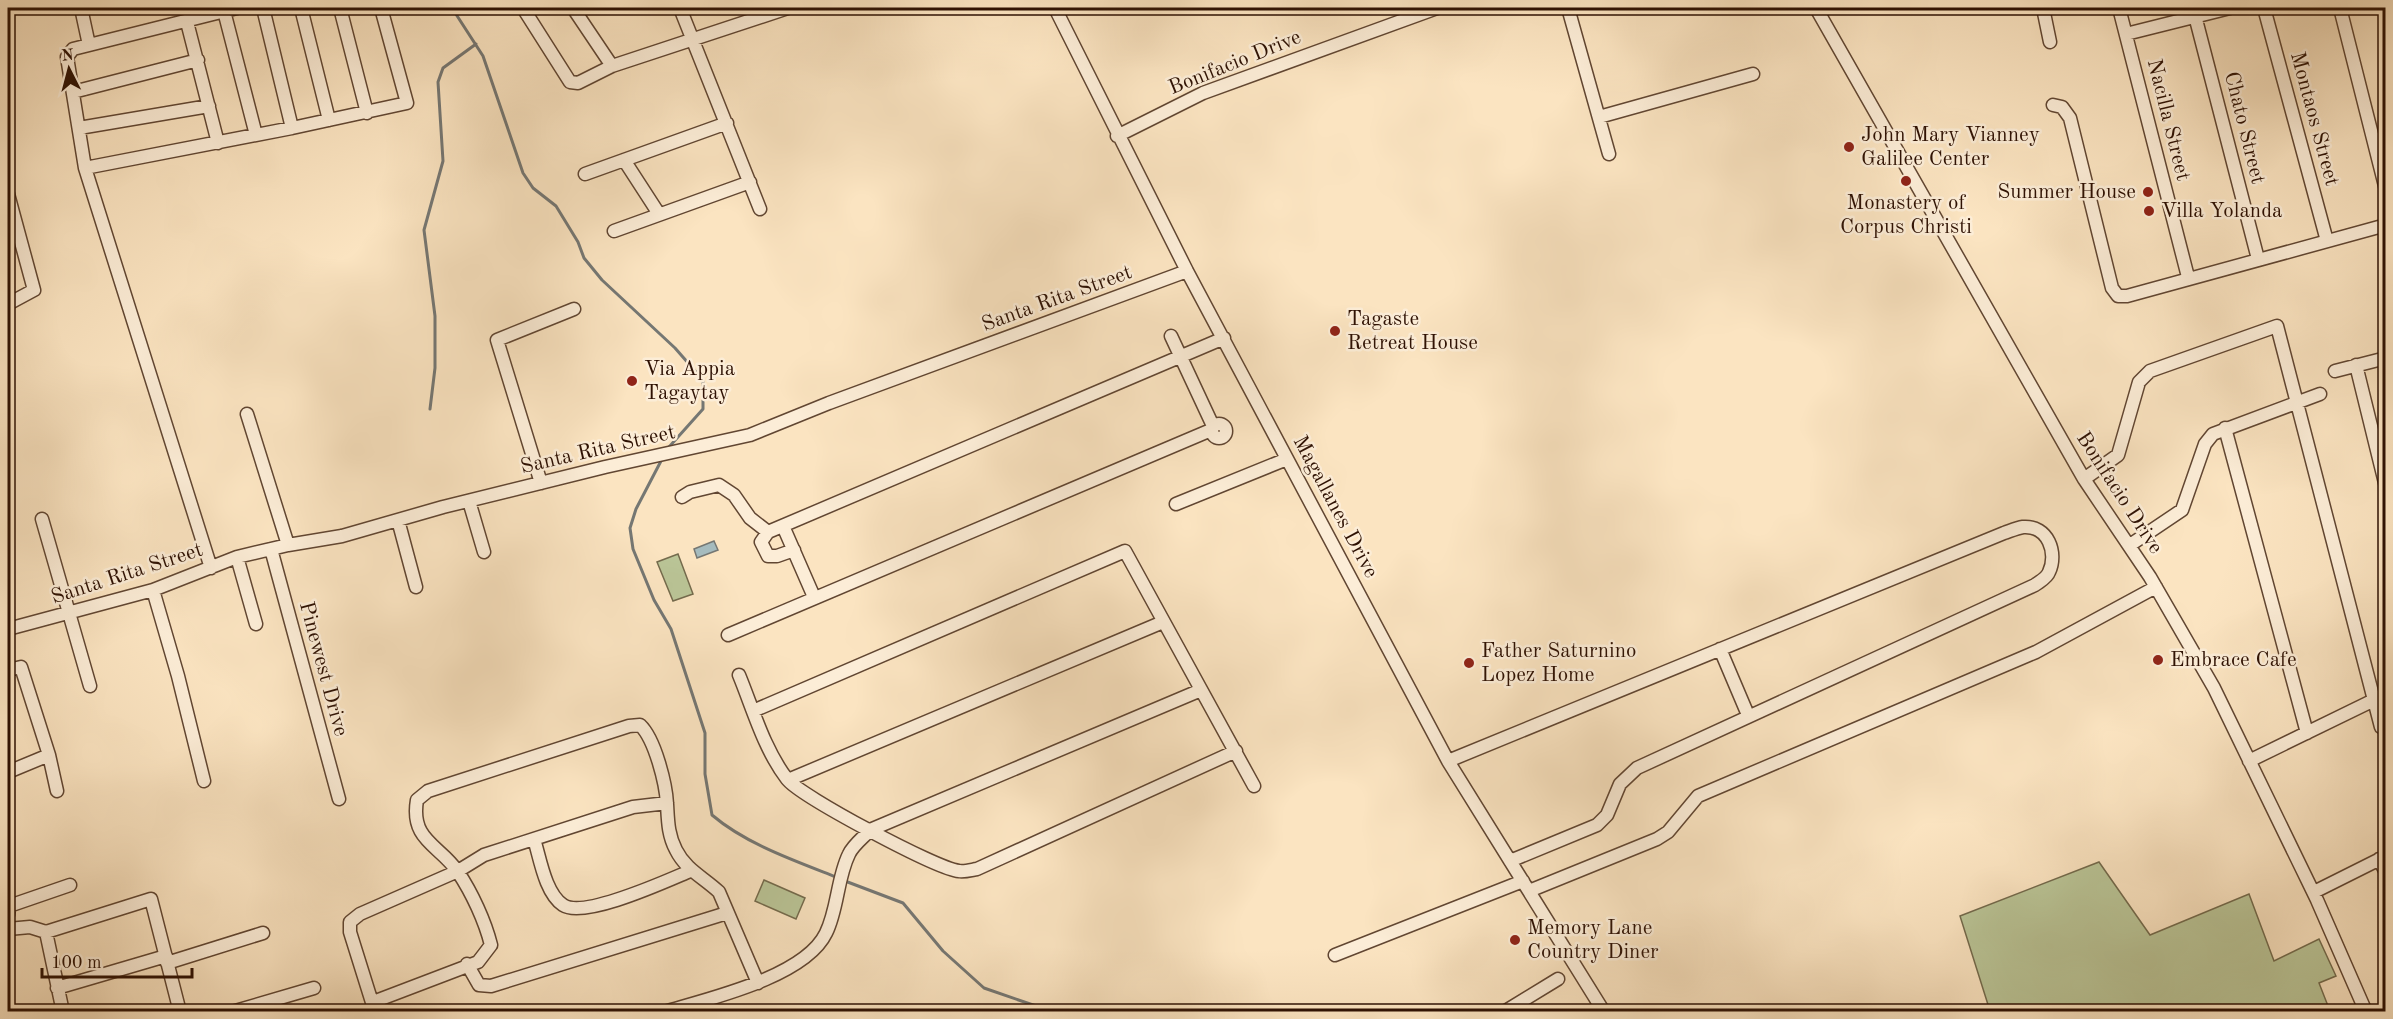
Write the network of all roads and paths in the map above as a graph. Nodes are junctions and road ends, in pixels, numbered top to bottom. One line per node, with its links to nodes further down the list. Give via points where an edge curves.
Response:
1 (81, 8): 26 (street)
2 (237, 8): 20 (street)
3 (263, 8): 38 (street)
4 (302, 8): 35 (street)
5 (340, 8): 33 (street)
6 (381, 8): 33 (street, via 407,103)
7 (523, 8): 28 (street, via 570,82 578,83)
8 (573, 8): 28 (street)
9 (680, 8): 24 (street)
10 (788, 8): 24 (street)
11 (1055, 8): 40 (street, Magallanes Drive)
12 (1437, 8): 40 (street, Bonifacio Drive, via 1203,93)
13 (1568, 8): 34 (street)
14 (1816, 8): 70 (street, Bonifacio Drive)
15 (2043, 8): 25 (street)
16 (2119, 8): 23 (street, Nacilla Street)
17 (2230, 8): 21 (street)
18 (2264, 8): 53 (street, Montaos Street)
19 (2340, 8): 47 (street)
20 (224, 11): 22 (street); 39 (street)
21 (2194, 12): 23 (street); 54 (street, Chato Street)
22 (187, 22): 26 (street); 27 (street)
23 (2126, 34): 56 (street, Nacilla Street)
24 (693, 38): 28 (street); 36 (street)
25 (2050, 42)
26 (89, 45): 30 (street, via 69,52)
27 (198, 60): 30 (street); 32 (street)
28 (612, 66)
29 (1753, 74): 34 (street)
30 (73, 92): 37 (street)
31 (2053, 105): 56 (street, via 2062,107 2070,118 2112,288 2118,296)
32 (209, 106): 37 (street); 41 (street)
33 (367, 113): 35 (street)
34 (1599, 117): 42 (street)
35 (329, 120): 38 (street)
36 (727, 123): 43 (street); 46 (street)
37 (79, 128): 44 (street)
38 (292, 128): 39 (street)
39 (256, 135): 41 (street)
40 (1117, 136): 55 (street, Magallanes Drive)
41 (218, 143): 44 (street)
42 (1609, 154)
43 (624, 160): 45 (street); 50 (street)
44 (86, 168): 86 (street)
45 (585, 174)
46 (750, 182): 49 (street); 50 (street)
47 (2385, 189)
48 (8, 194): 57 (street, via 34,290)
49 (760, 209)
50 (659, 214): 52 (street)
51 (2385, 225): 53 (street)
52 (614, 231)
53 (2327, 241): 54 (street)
54 (2258, 259): 56 (street)
55 (1186, 272): 60 (street, Magallanes Drive); 71 (street, Santa Rita Street, via 750,435)
56 (2188, 277)
57 (8, 304)
58 (574, 309): 71 (street, via 497,340)
59 (1171, 336): 61 (street)
60 (1224, 338): 61 (street); 69 (street, Magallanes Drive)
61 (1180, 358): 78 (street); 90 (street, via 1212,428)
62 (2385, 358): 63 (street)
63 (2356, 365): 64 (street); 72 (street)
64 (2335, 371)
65 (2320, 394): 66 (street)
66 (2296, 402): 68 (street); 70 (street, via 2277,326 2215,347 2150,371 2139,382 2118,455); 101 (street)
67 (247, 414): 80 (street)
68 (2225, 428): 81 (street, via 2205,444 2182,510); 105 (street)
69 (1287, 459): 75 (street); 108 (street, Magallanes Drive)
70 (2084, 479): 81 (street, Bonifacio Drive)
71 (541, 483): 74 (street, Santa Rita Street)
72 (2385, 487)
73 (682, 497): 79 (street, via 719,485 734,495 750,518)
74 (469, 501): 77 (street, Santa Rita Street); 84 (street)
75 (1176, 504)
76 (42, 519): 91 (street)
77 (398, 520): 80 (street, Santa Rita Street, via 342,536); 88 (street)
78 (783, 526): 79 (street); 83 (street)
79 (768, 532): 83 (street, via 761,542 768,556)
80 (288, 545): 82 (street, Santa Rita Street)
81 (2130, 545): 87 (street, Bonifacio Drive)
82 (271, 549): 85 (street, Santa Rita Street); 115 (street, Pinewest Drive)
83 (794, 550): 90 (street)
84 (484, 552)
85 (237, 557): 86 (street, Santa Rita Street); 93 (street)
86 (211, 568): 89 (street, Santa Rita Street)
87 (2156, 586): 109 (street, Bonifacio Drive, via 2214,688); 125 (street, via 2036,652 1698,796 1668,832 1657,839)
88 (416, 587)
89 (153, 590): 91 (street, Santa Rita Street); 112 (street)
90 (814, 597): 95 (street)
91 (69, 614): 94 (street, Santa Rita Street); 99 (street)
92 (1163, 622): 100 (street); 102 (street, via 1125,551); 111 (street)
93 (256, 624)
94 (8, 629)
95 (728, 635)
96 (1720, 650): 103 (street); 103 (street, via 2004,533 2025,527 2042,532 2052,546 2048,575 2036,585); 108 (street)
97 (8, 670): 107 (street, via 21,667)
98 (739, 675): 102 (street)
99 (90, 686)
100 (1201, 690): 106 (street); 117 (street)
101 (2374, 700): 104 (street); 105 (street)
102 (753, 711): 111 (street)
103 (1748, 715): 120 (street, via 1637,768 1620,784 1607,815 1597,825)
104 (2381, 726)
105 (2307, 733): 109 (street)
106 (1236, 750): 113 (street); 117 (street, via 977,869 959,871 940,865)
107 (48, 755): 110 (street); 114 (street)
108 (1448, 761): 120 (street, Magallanes Drive)
109 (2249, 761): 126 (street, Bonifacio Drive)
110 (8, 772)
111 (788, 780): 117 (street, via 805,795)
112 (204, 781)
113 (1254, 786)
114 (57, 791)
115 (339, 799)
116 (667, 803): 118 (street, via 633,807); 121 (street, via 659,764 640,725 428,791 417,800 418,828); 122 (street, via 669,835)
117 (870, 830): 136 (street, via 849,852 826,933 815,948)
118 (534, 838): 121 (street, via 484,855); 122 (street, via 556,898 575,909 630,895)
119 (2382, 857): 123 (street); 126 (street)
120 (1510, 861): 125 (street, Magallanes Drive)
121 (458, 871): 134 (street, via 491,945 478,962); 139 (street, via 350,922)
122 (690, 871): 127 (street, via 719,892)
123 (2385, 873)
124 (70, 885): 128 (street, via 9,906)
125 (1526, 886): 132 (street); 135 (street, Magallanes Drive)
126 (2313, 892): 146 (street, Bonifacio Drive)
127 (727, 913): 134 (street, via 491,986 479,985); 136 (street)
128 (8, 915)
129 (8, 929): 130 (street, via 30,927)
130 (46, 932): 133 (street, via 151,899); 137 (street)
131 (263, 933): 133 (street)
132 (1335, 955)
133 (166, 959): 137 (street); 141 (street)
134 (467, 964): 139 (street)
135 (1567, 973): 144 (street); 145 (street, Magallanes Drive)
136 (759, 983): 143 (street)
137 (57, 988): 140 (street)
138 (314, 988): 142 (street)
139 (374, 1007)
140 (63, 1011)
141 (180, 1011)
142 (232, 1011)
143 (664, 1011)
144 (1504, 1011)
145 (1604, 1011)
146 (2366, 1011)

